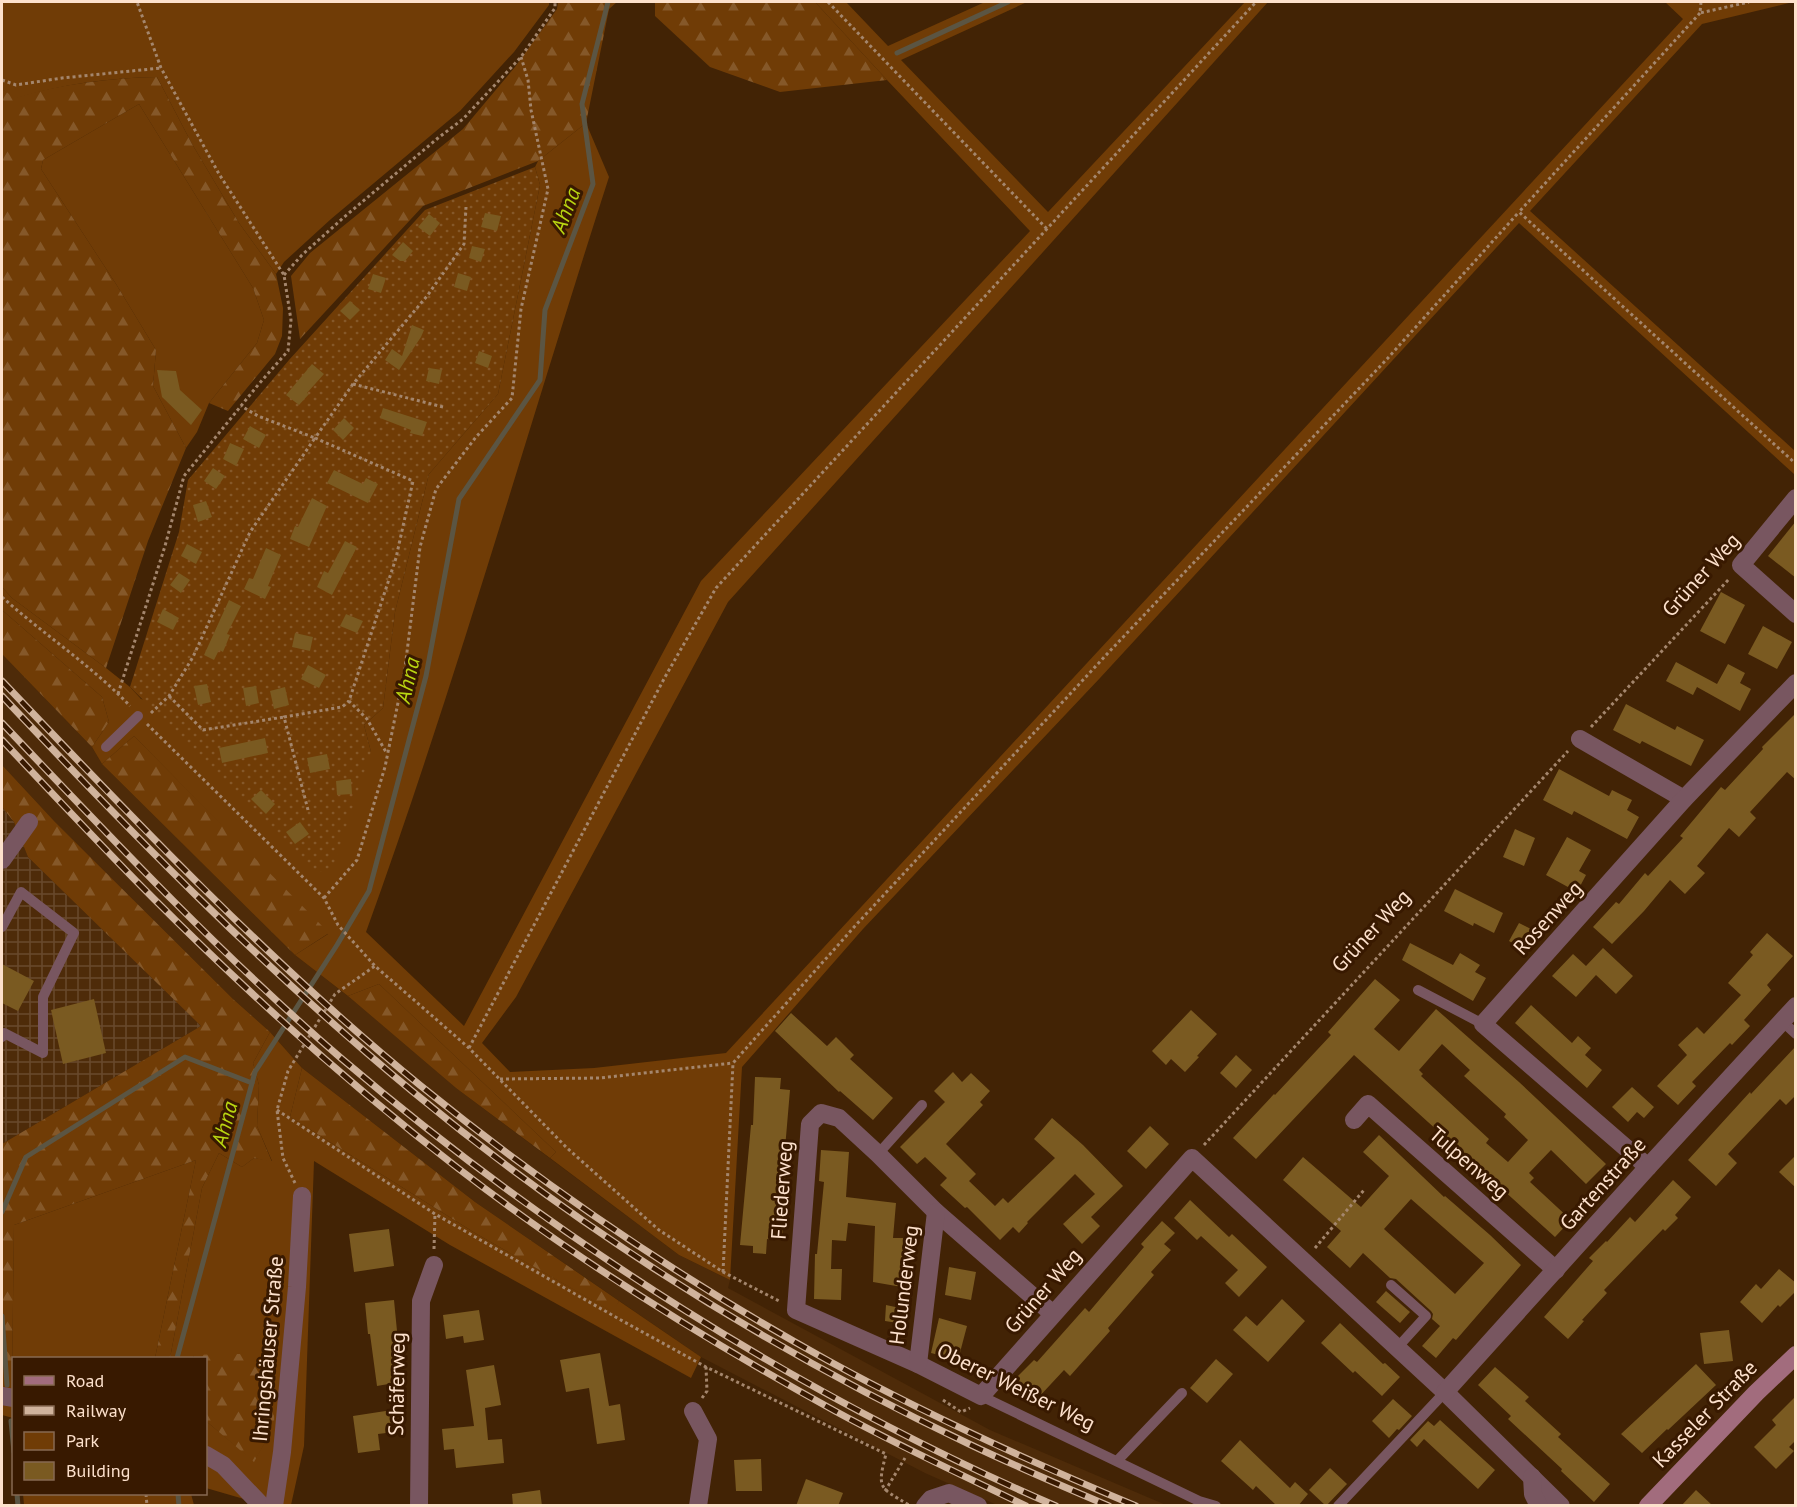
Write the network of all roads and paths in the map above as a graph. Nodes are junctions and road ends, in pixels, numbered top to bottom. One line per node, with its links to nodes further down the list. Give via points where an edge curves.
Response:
1 (137, 2): 9 (path)
2 (555, 2): 8 (path, via 555,8)
3 (828, 2): 13 (path)
4 (1256, 2): 13 (path)
5 (1701, 2): 7 (path)
6 (1749, 2): 7 (path)
7 (1700, 13): 12 (path)
8 (520, 57): 14 (path, via 463,119 343,218); 32 (path, via 528,80 548,189 520,309 512,398 436,489 420,547 405,668)
9 (161, 68): 10 (path, via 16,85); 14 (path, via 219,174)
10 (2, 80)
11 (466, 207): 15 (path, via 464,244 427,296)
12 (1519, 212): 19 (path); 47 (path, via 863,917)
13 (1047, 229): 46 (path, via 716,588)
14 (284, 275): 16 (path, via 291,320 288,351)
15 (353, 384): 17 (path); 18 (path)
16 (241, 406): 18 (path); 22 (path, via 184,476 118,694)
17 (443, 407)
18 (315, 438): 25 (path, via 250,532 193,657); 26 (path, via 413,481 396,558)
19 (1796, 464)
20 (1796, 498): 21 (street, Grüner Weg)
21 (1741, 566): 23 (street); 30 (path, Grüner Weg)
22 (2, 597)
23 (1796, 614)
24 (1796, 683): 33 (street, Rosenweg)
25 (169, 696): 27 (path); 29 (path, via 203,730)
26 (349, 700): 29 (path, via 342,707); 32 (path, via 367,719)
27 (156, 708)
28 (138, 716): 31 (lane); 37 (path)
29 (284, 717): 34 (path)
30 (1580, 739): 33 (street); 53 (path, Grüner Weg)
31 (106, 747)
32 (387, 754): 37 (path, via 357,860)
33 (1684, 799): 43 (street, Rosenweg)
34 (308, 810)
35 (29, 822): 36 (street)
36 (4, 851)
37 (324, 898): 39 (path, via 338,925)
38 (2, 927): 45 (lane, via 21,892 74,933 43,997 43,1053 4,1034)
39 (375, 966): 46 (path); 50 (path, via 335,994 288,1071)
40 (1418, 990): 43 (lane)
41 (1796, 1006): 42 (street, Gartenstraße)
42 (1782, 1021): 44 (lane); 54 (street, Gartenstraße)
43 (1483, 1024): 54 (street)
44 (1796, 1034)
45 (2, 1037)
46 (469, 1048): 48 (path)
47 (733, 1063): 48 (path, via 600,1078); 62 (path)
48 (500, 1079): 62 (path, via 567,1148 659,1230)
49 (922, 1105): 52 (lane)
50 (277, 1110): 56 (path, via 283,1158); 58 (path)
51 (1354, 1120): 61 (street, Tulpenweg, via 1368,1104)
52 (878, 1154): 57 (street, Fliederweg); 64 (street, Fliederweg, via 839,1118 821,1113 810,1124)
53 (1192, 1158): 59 (street); 65 (street, Grüner Weg)
54 (1648, 1167): 61 (street, Gartenstraße)
55 (1364, 1190): 59 (path)
56 (302, 1196): 82 (street, Ihringshäuser Straße, via 297,1287)
57 (936, 1212): 65 (street, Fliederweg); 68 (street, Holunderweg)
58 (435, 1214): 60 (path); 69 (path)
59 (1304, 1262): 66 (street)
60 (434, 1265): 83 (street, Schäferweg, via 421,1301)
61 (1556, 1270): 70 (street, Gartenstraße)
62 (723, 1272): 64 (path)
63 (1391, 1285): 66 (lane, via 1426,1316)
64 (796, 1310): 68 (street, Oberer Weißer Weg)
65 (1053, 1314): 72 (street, Grüner Weg)
66 (1397, 1348): 70 (street)
67 (1796, 1355): 92 (main road, Kasseler Straße)
68 (918, 1364): 72 (street, Oberer Weißer Weg)
69 (706, 1367): 74 (path, via 707,1391); 80 (path, via 886,1454 880,1478)
70 (1445, 1392): 79 (street); 89 (lane)
71 (1182, 1393): 78 (lane)
72 (981, 1396): 78 (lane, Oberer Weißer Weg)
73 (943, 1400): 75 (path)
74 (693, 1411): 84 (street, via 708,1439)
75 (961, 1412)
76 (207, 1456): 81 (street, via 223,1465)
77 (904, 1458): 80 (path)
78 (1118, 1461): 88 (lane, Oberer Weißer Weg)
79 (1532, 1477): 90 (street, via 1533,1494); 91 (street)
80 (885, 1491): 85 (path)
81 (262, 1506)
82 (274, 1506)
83 (418, 1506)
84 (698, 1506)
85 (909, 1506)
86 (926, 1506): 87 (street, via 931,1499 950,1493)
87 (978, 1506)
88 (1215, 1506)
89 (1338, 1506)
90 (1539, 1506)
91 (1561, 1506)
92 (1648, 1506)

